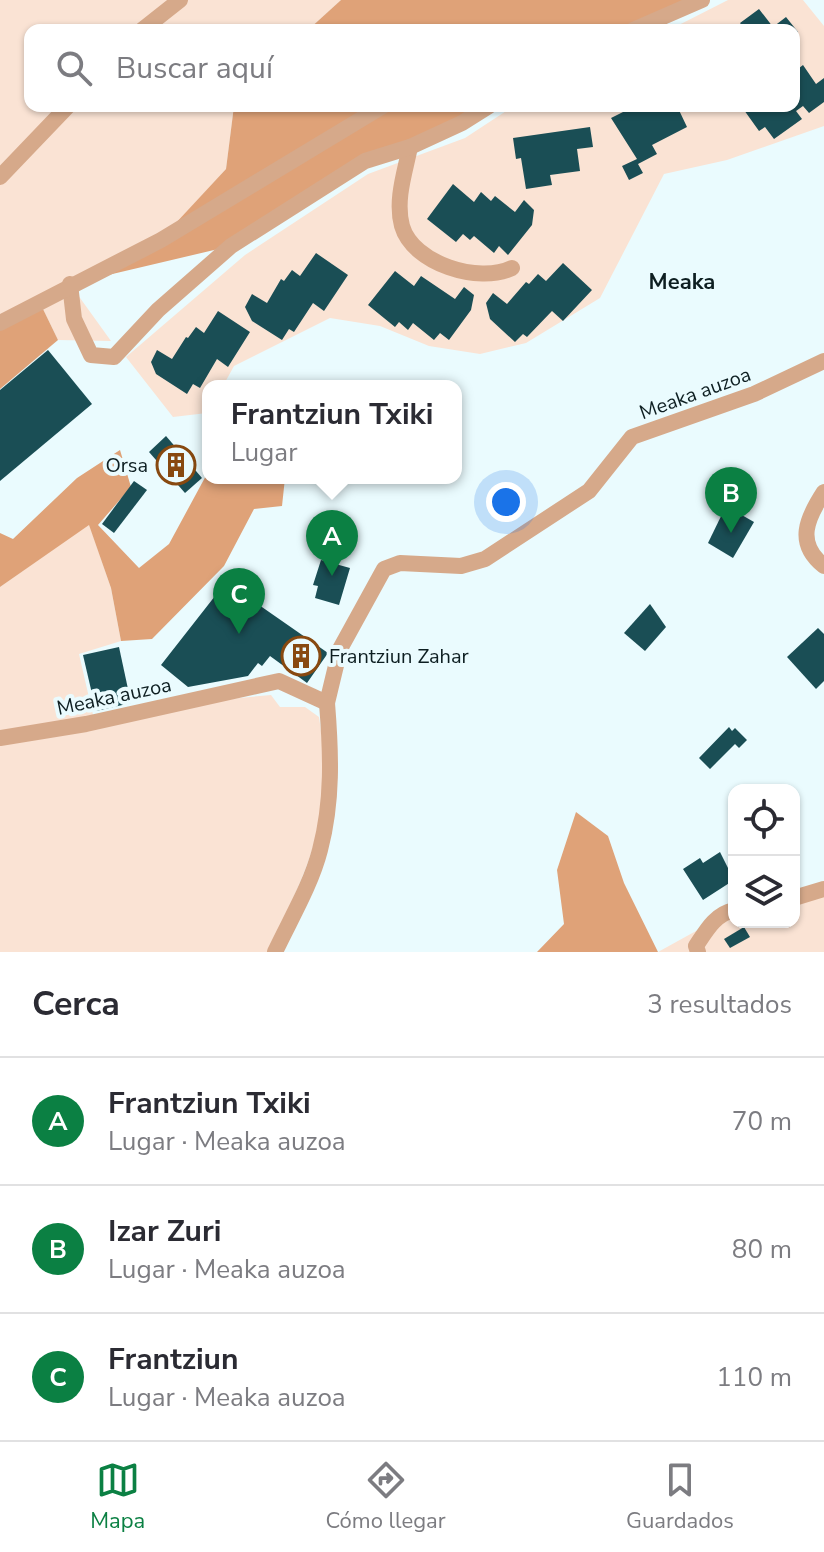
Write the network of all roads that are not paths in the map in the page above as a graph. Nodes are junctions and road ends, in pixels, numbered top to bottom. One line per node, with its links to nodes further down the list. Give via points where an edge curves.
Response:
1 (180, 0): 3 (street)
2 (702, 0): 4 (street)
3 (150, 24)
4 (647, 24)
5 (62, 112): 9 (street)
6 (373, 112): 11 (street, via 161,240)
7 (479, 112): 8 (street)
8 (410, 147): 10 (street, via 399,199 402,226 413,246 467,272 498,275); 11 (street, via 365,161 231,246 114,357 91,355 74,319)
9 (0, 177)
10 (512, 268)
11 (70, 284): 12 (street)
12 (0, 323)
13 (824, 361): 16 (street, Meaka auzoa, via 754,394 632,437 589,491 485,559 461,566 400,563 384,569 340,649)
14 (824, 492): 15 (street, via 807,517 805,540)
15 (824, 566)
16 (327, 703): 17 (street, Meaka auzoa, via 279,681); 21 (street, Meaka auzoa, via 332,764 328,811 319,854)
17 (0, 738)
18 (824, 889): 19 (street)
19 (800, 896)
20 (728, 911): 22 (street, via 710,925 696,946)
21 (275, 952)
22 (698, 952)

